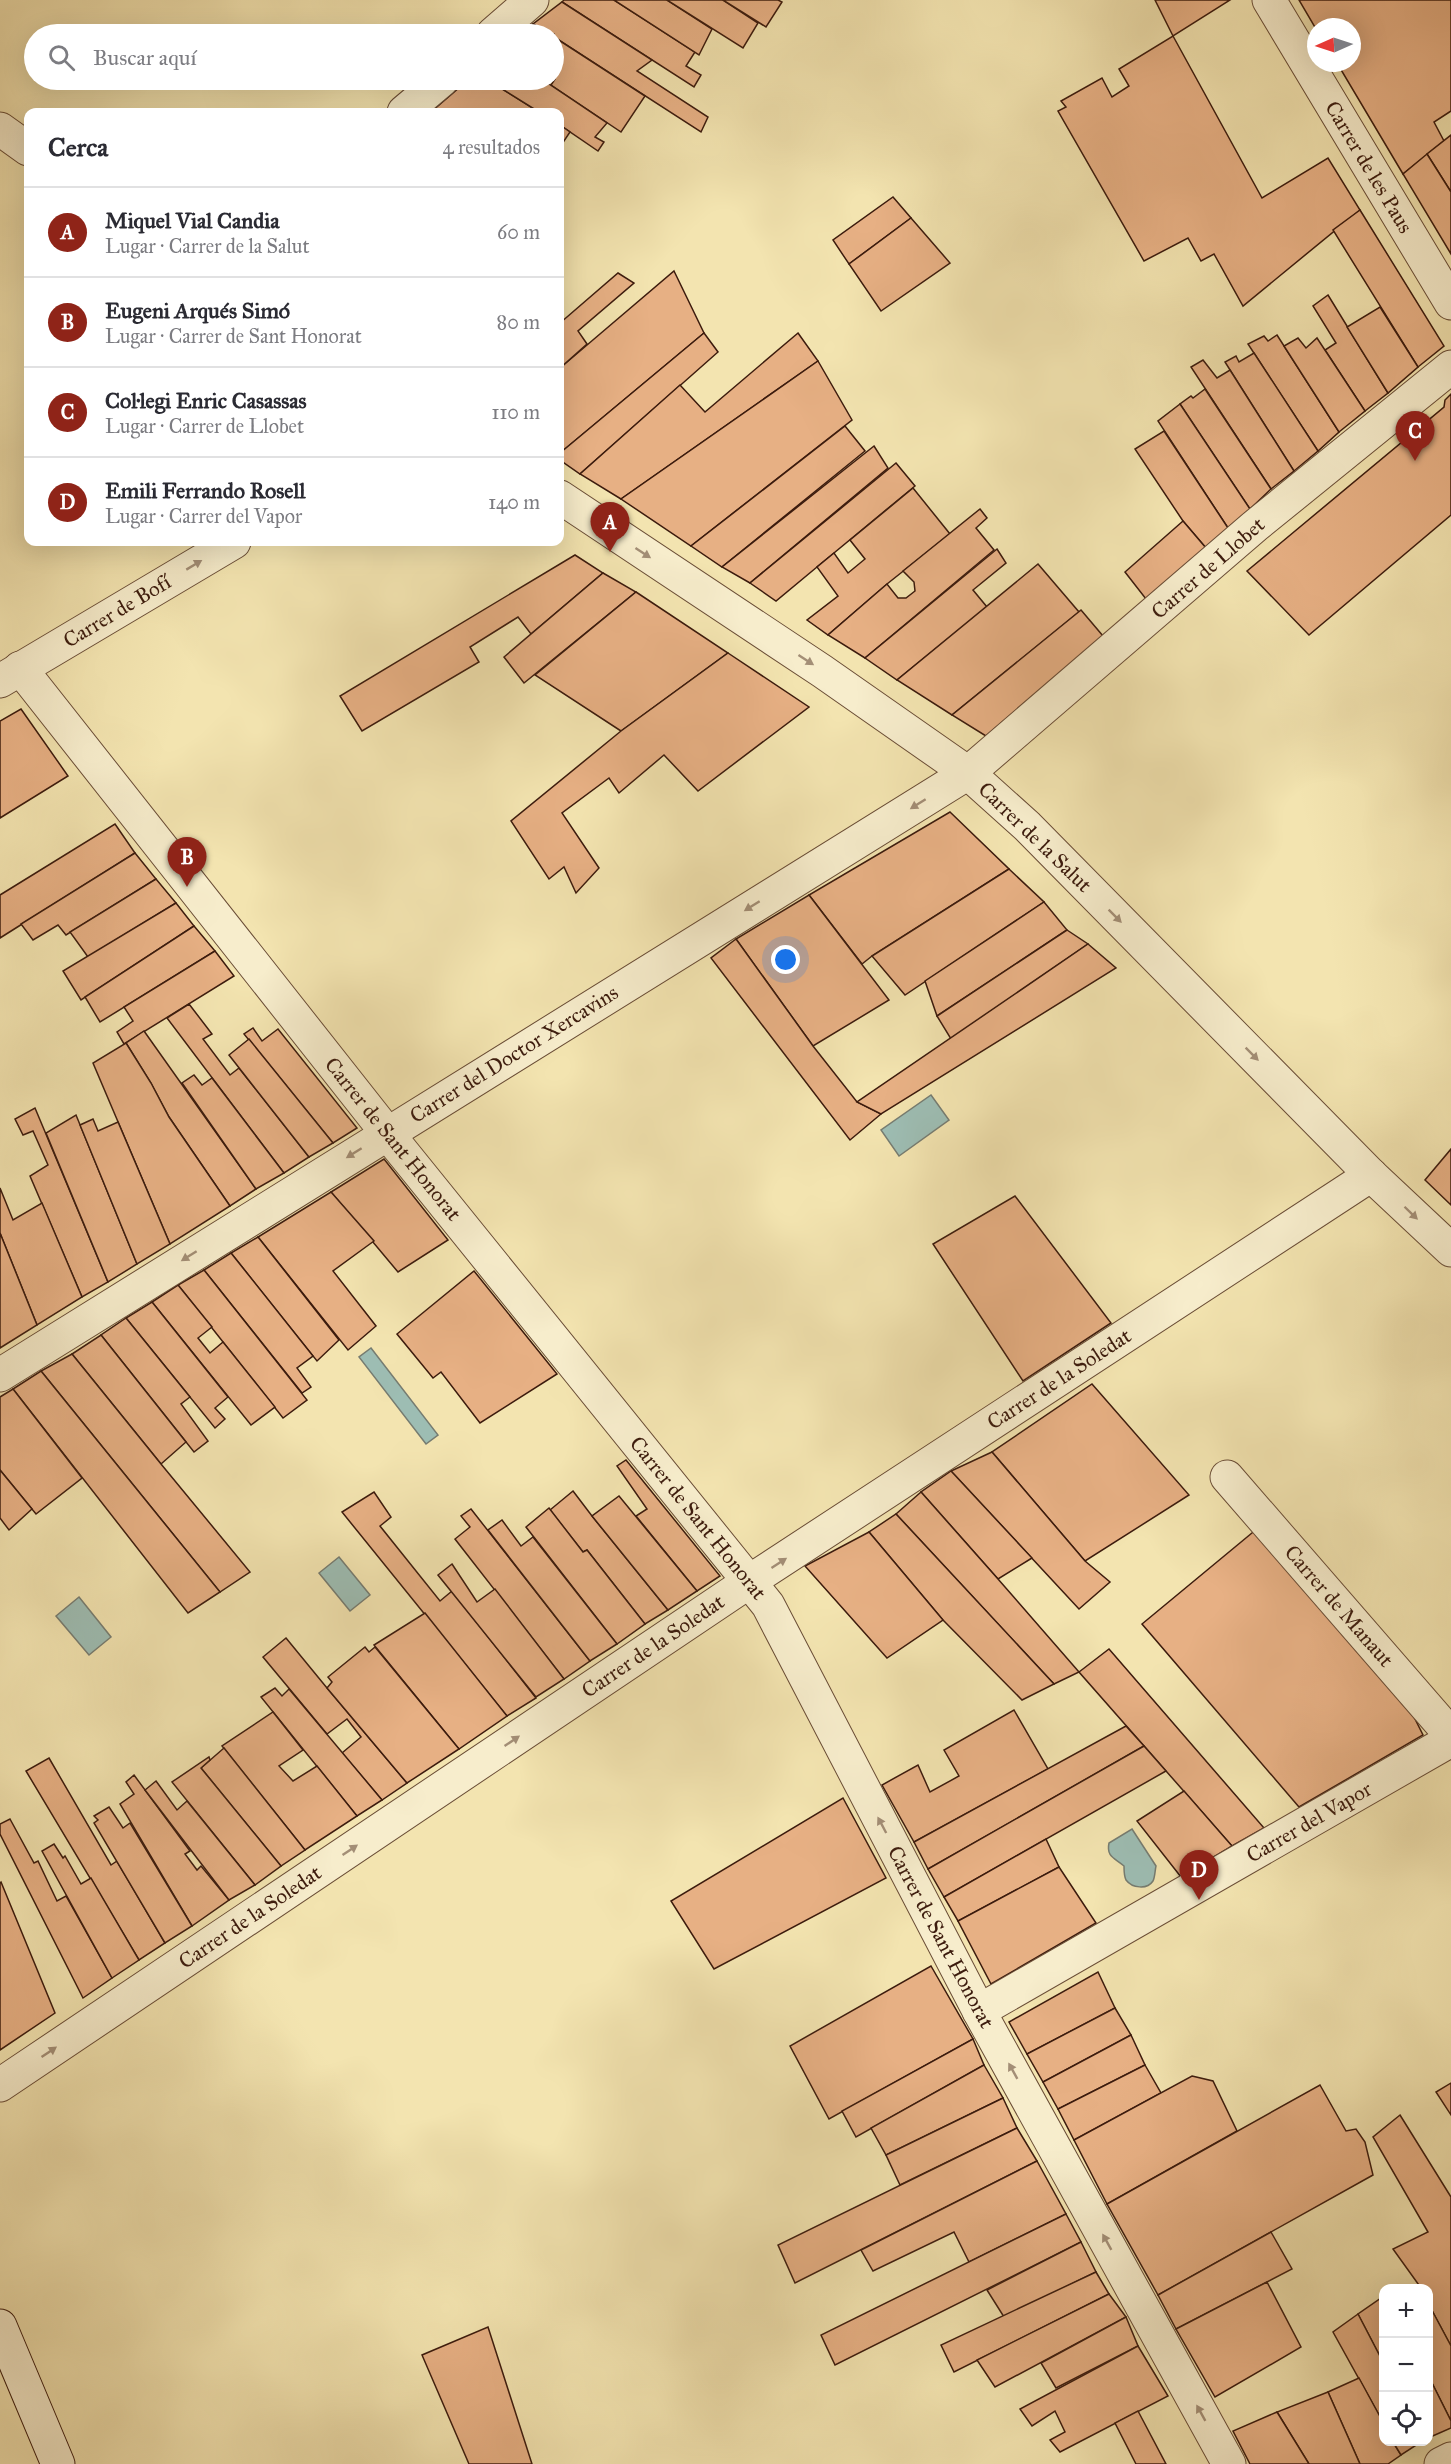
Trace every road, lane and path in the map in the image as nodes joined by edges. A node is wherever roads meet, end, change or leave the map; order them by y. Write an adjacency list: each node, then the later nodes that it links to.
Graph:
1 (532, 0): 3 (street)
2 (1269, 0): 8 (street, Carrer de les Paus)
3 (504, 24)
4 (430, 90): 5 (street)
5 (409, 108)
6 (0, 129): 7 (street)
7 (24, 146)
8 (1451, 303)
9 (1451, 367): 13 (street, Carrer de Llobet)
10 (564, 500): 13 (street, Carrer de la Salut, one-way to 13)
11 (227, 546): 12 (street, Carrer de Bofí, one-way to 11)
12 (10, 675): 14 (street, Carrer de Sant Honorat)
13 (968, 773): 14 (street, Carrer del Doctor Xercavins, one-way to 14); 15 (street, Carrer de la Salut, one-way to 15)
14 (387, 1133): 17 (street, Carrer del Doctor Xercavins, one-way to 17); 19 (street, Carrer de Sant Honorat)
15 (1371, 1174): 16 (street, Carrer de la Salut, one-way to 16); 19 (street, Carrer de la Soledat, one-way to 15)
16 (1451, 1250)
17 (0, 1375)
18 (1227, 1477): 20 (street, Carrer de Manaut)
19 (750, 1581): 22 (street, Carrer de Sant Honorat, one-way to 19); 23 (street, Carrer de la Soledat, one-way to 19)
20 (1451, 1735)
21 (1451, 1740): 22 (street, Carrer del Vapor)
22 (979, 2011): 27 (street, Carrer de Sant Honorat, one-way to 22)
23 (0, 2085)
24 (0, 2326): 26 (street)
25 (1451, 2459): 28 (street)
26 (58, 2464)
27 (1229, 2464)
28 (1441, 2464)

